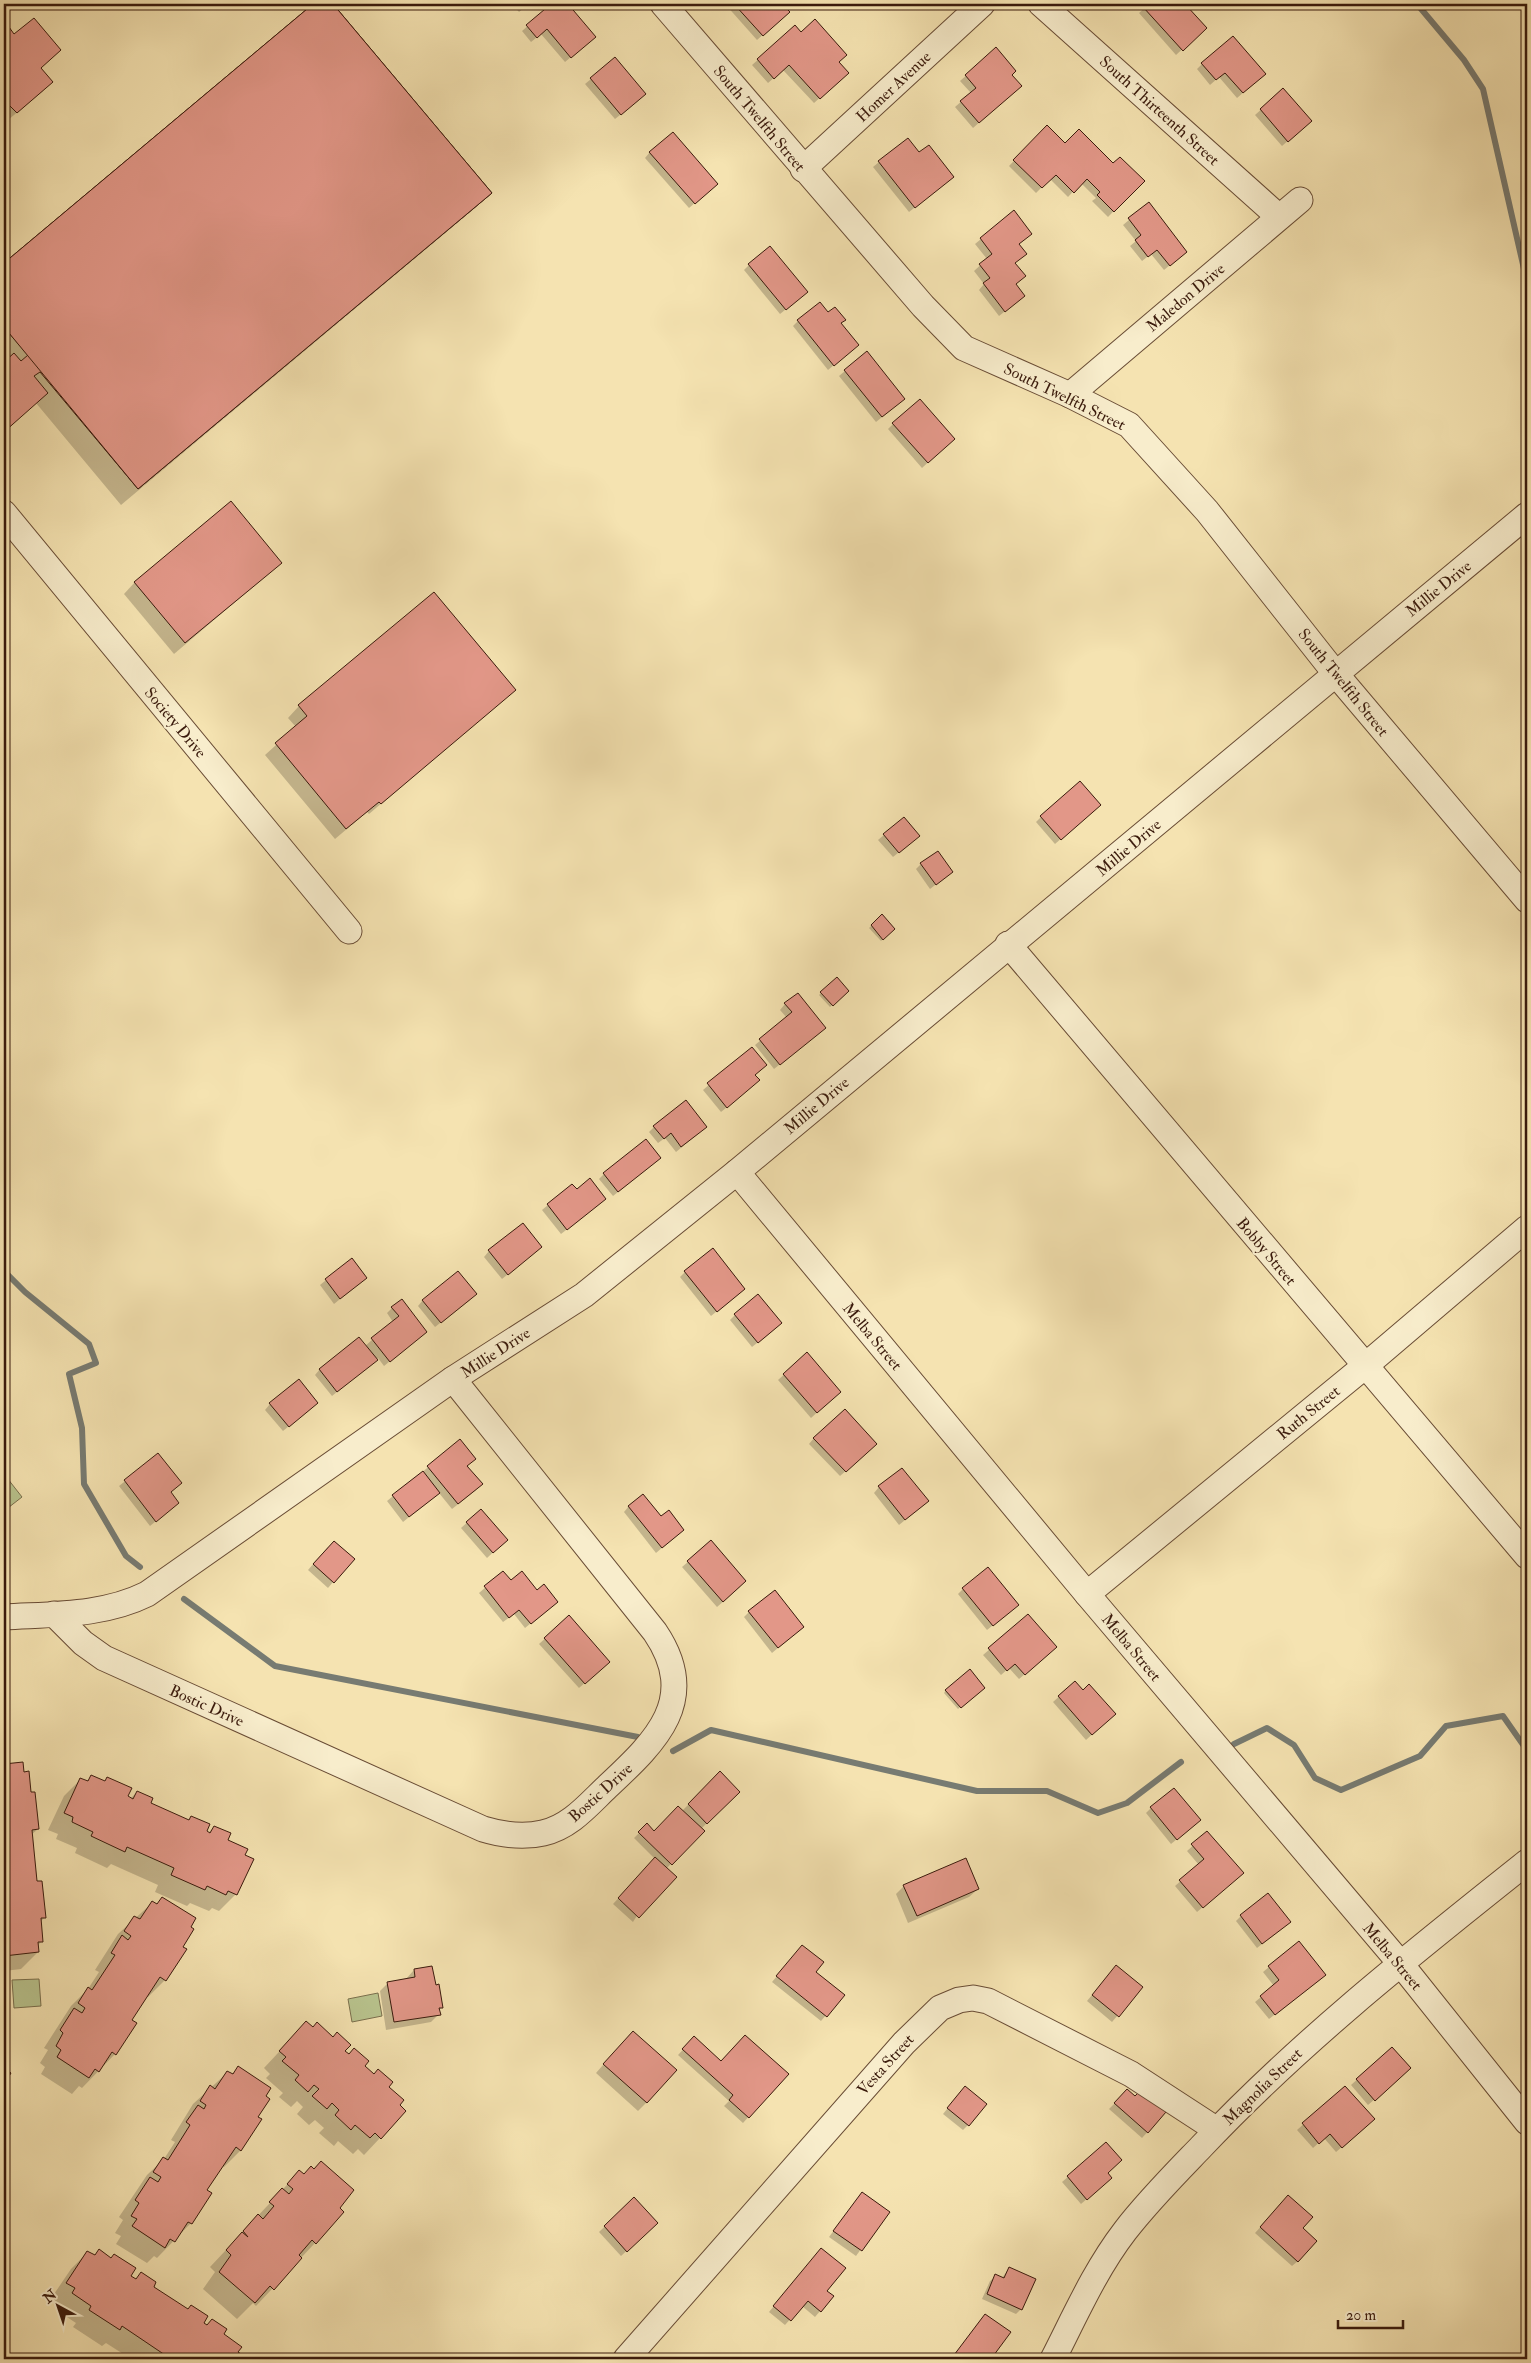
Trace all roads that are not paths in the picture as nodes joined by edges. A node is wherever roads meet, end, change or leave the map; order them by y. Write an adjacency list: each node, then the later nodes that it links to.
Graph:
1 (663, 4): 4 (street, South Twelfth Street)
2 (982, 4): 4 (street, Homer Avenue)
3 (1041, 4): 6 (street, South Thirteenth Street)
4 (804, 169): 7 (street, South Twelfth Street)
5 (1300, 200): 6 (street, Maledon Drive)
6 (1279, 217): 7 (street, Maledon Drive)
7 (1070, 395): 10 (street, South Twelfth Street)
8 (4, 513): 12 (street, Society Drive)
9 (1527, 515): 10 (street, Millie Drive)
10 (1335, 673): 11 (street, South Twelfth Street); 13 (street, Millie Drive)
11 (1527, 900)
12 (349, 931)
13 (1008, 944): 14 (street, Millie Drive); 16 (street, Bobby Street)
14 (737, 1172): 17 (street, Millie Drive); 19 (street, Melba Street)
15 (1527, 1228): 16 (street, Ruth Street)
16 (1365, 1366): 18 (street, Bobby Street); 19 (street, Ruth Street)
17 (453, 1379): 20 (street, Millie Drive); 20 (street, Bostic Drive)
18 (1527, 1556)
19 (1087, 1594): 23 (street, Melba Street)
20 (54, 1614): 21 (street)
21 (4, 1617)
22 (1527, 1862): 23 (street, Magnolia Street)
23 (1400, 1963): 24 (street, Melba Street); 25 (street, Magnolia Street)
24 (1527, 2122)
25 (1217, 2130): 26 (street, Vesta Street); 27 (street, Magnolia Street)
26 (626, 2359)
27 (1053, 2359)

